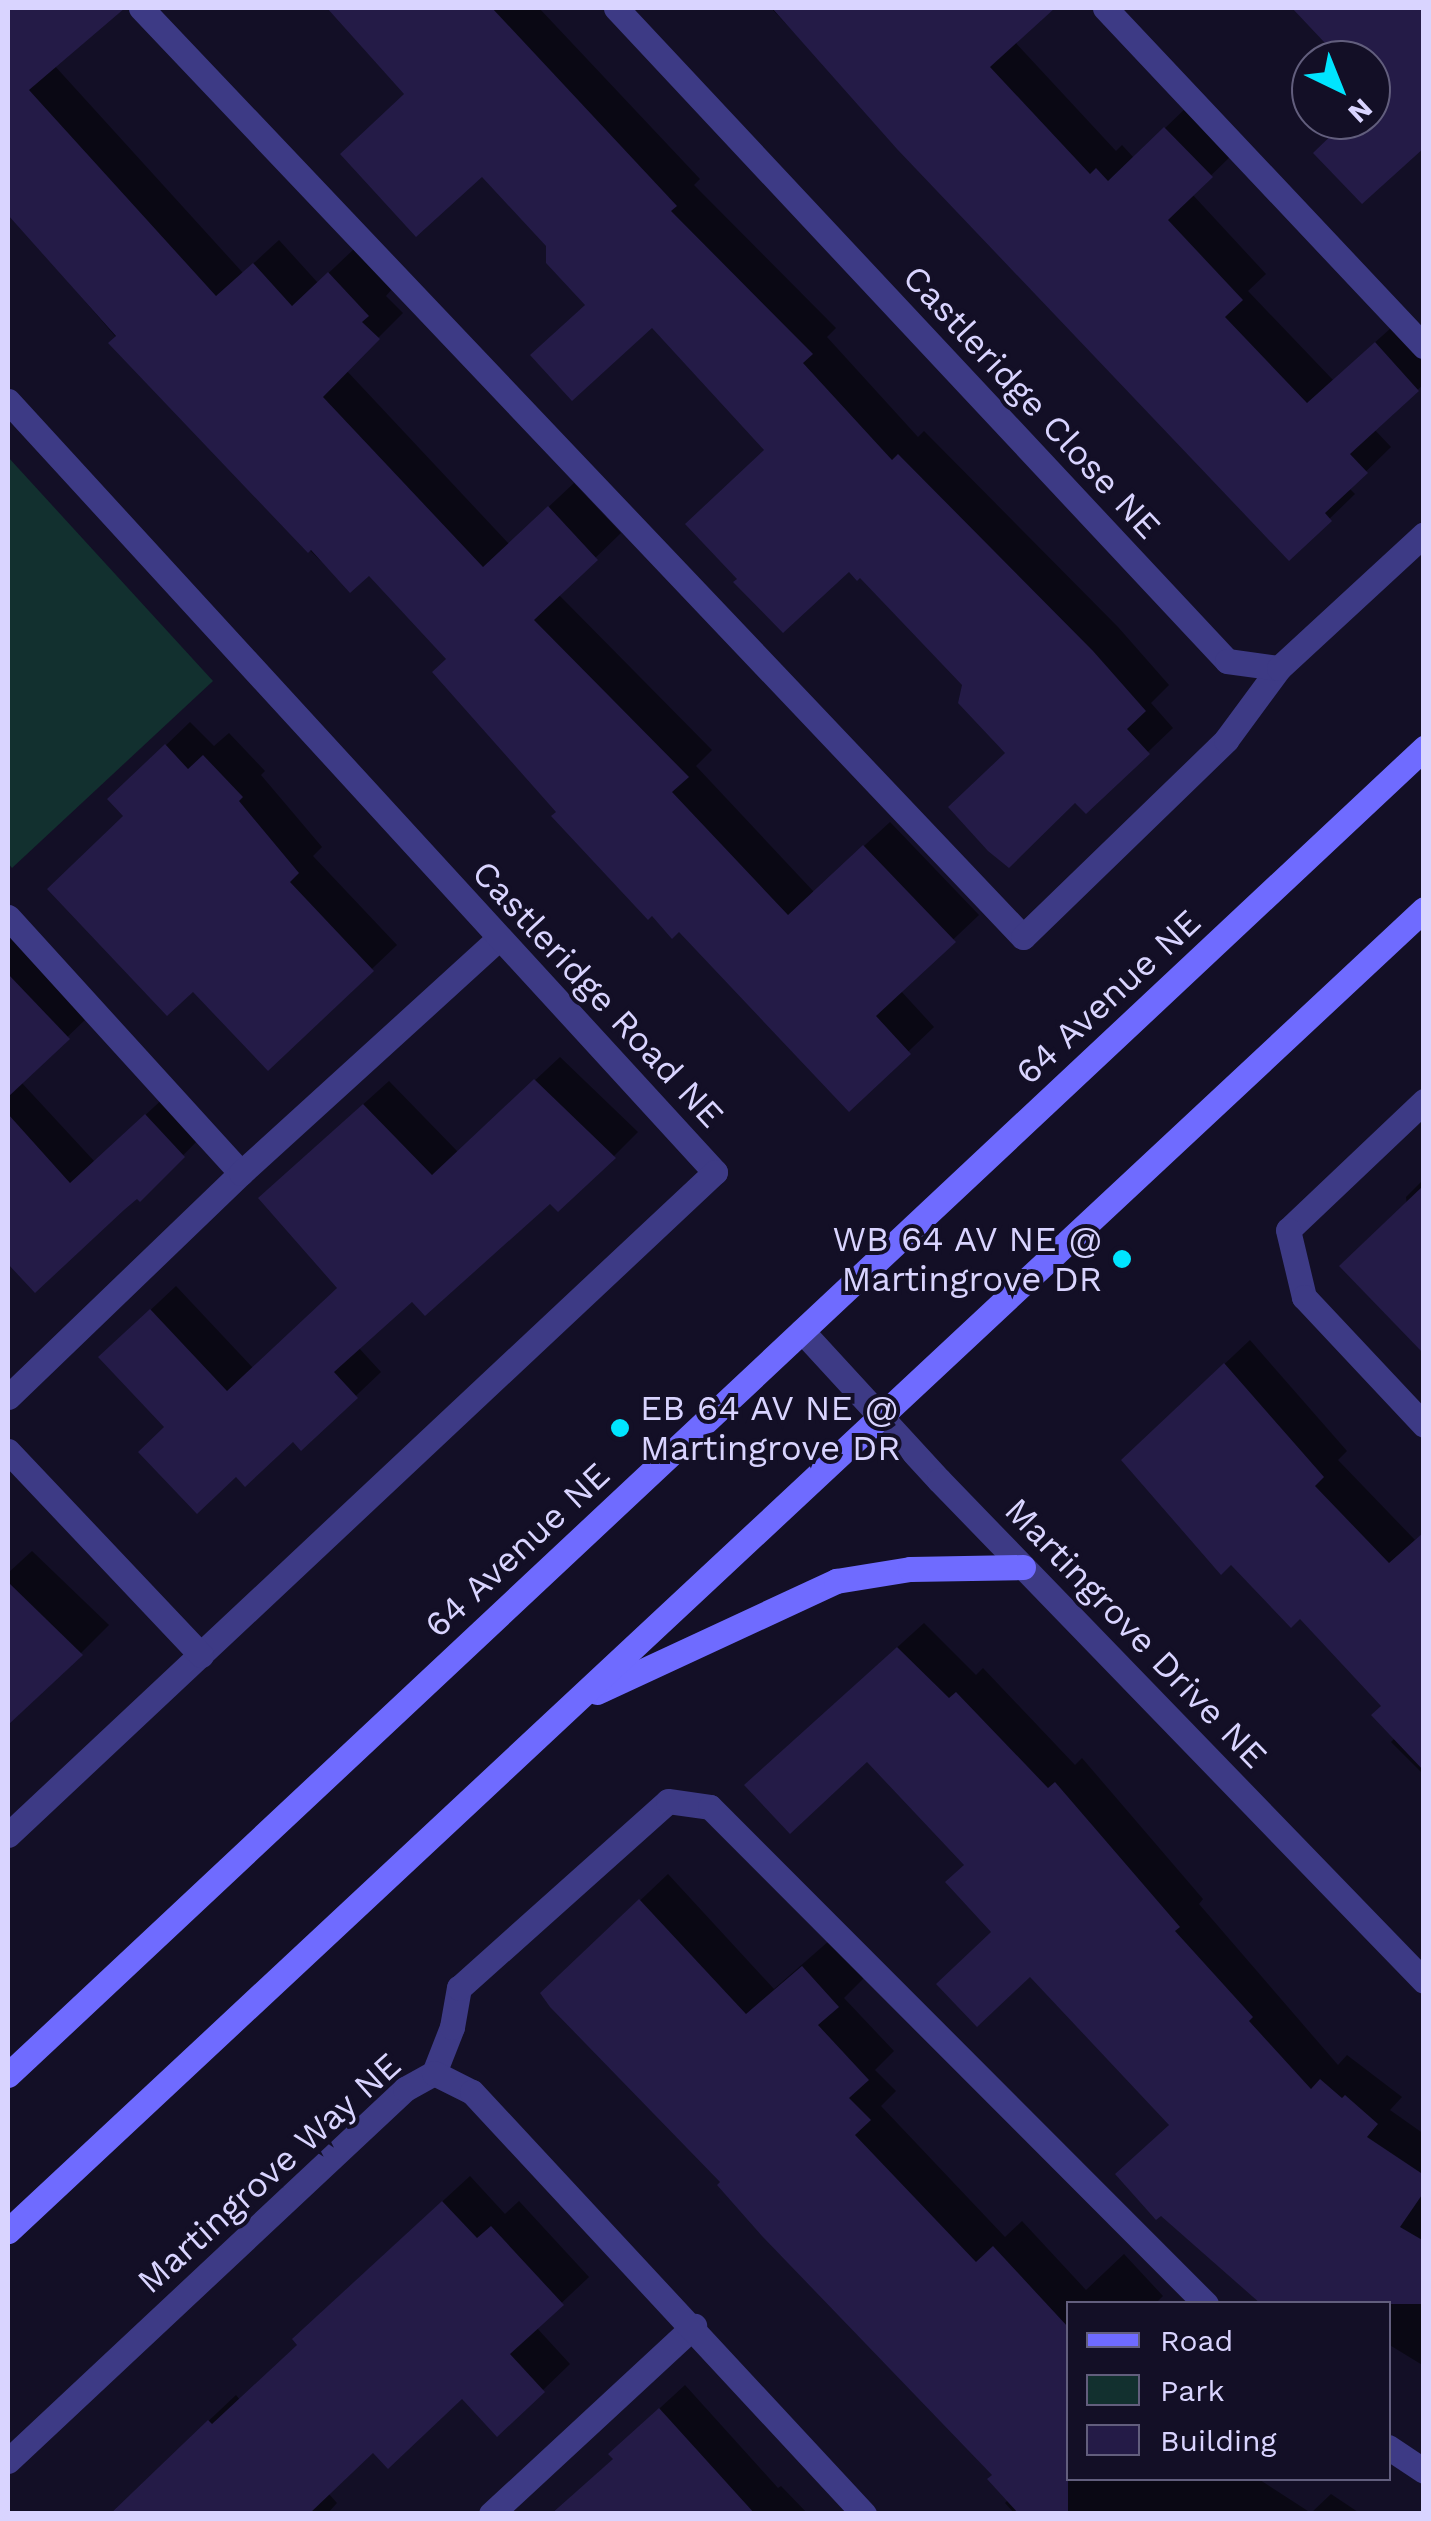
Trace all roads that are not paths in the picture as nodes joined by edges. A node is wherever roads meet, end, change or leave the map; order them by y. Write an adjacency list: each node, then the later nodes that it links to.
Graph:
1 (141, 8): 7 (street)
2 (616, 8): 7 (street, Castleridge Close NE)
3 (1106, 8): 4 (street)
4 (1424, 347)
5 (8, 401): 11 (street, Castleridge Road NE)
6 (1424, 534): 7 (street)
7 (1279, 668)
8 (1424, 748): 14 (main road, 64 Avenue NE)
9 (1424, 909): 16 (main road)
10 (8, 917): 13 (street)
11 (498, 938): 13 (street); 20 (street, Castleridge Road NE)
12 (1424, 1101): 17 (street)
13 (241, 1173): 15 (street)
14 (802, 1331): 16 (street, Martingrove Drive NE); 25 (main road, 64 Avenue NE)
15 (8, 1397)
16 (882, 1418): 19 (street, Martingrove Drive NE); 21 (main road)
17 (1424, 1425)
18 (8, 1451): 20 (street)
19 (1023, 1567): 21 (main road); 23 (street, Martingrove Drive NE)
20 (201, 1655): 22 (street)
21 (575, 1703): 26 (main road)
22 (8, 1835)
23 (1424, 1981)
24 (434, 2073): 27 (street); 28 (street, Martingrove Way NE); 30 (street, Martingrove Way NE)
25 (8, 2075)
26 (8, 2231)
27 (1203, 2301)
28 (694, 2326): 32 (street); 33 (street, Martingrove Way NE)
29 (1391, 2448): 31 (street)
30 (8, 2461)
31 (1424, 2471)
32 (492, 2514)
33 (864, 2514)

